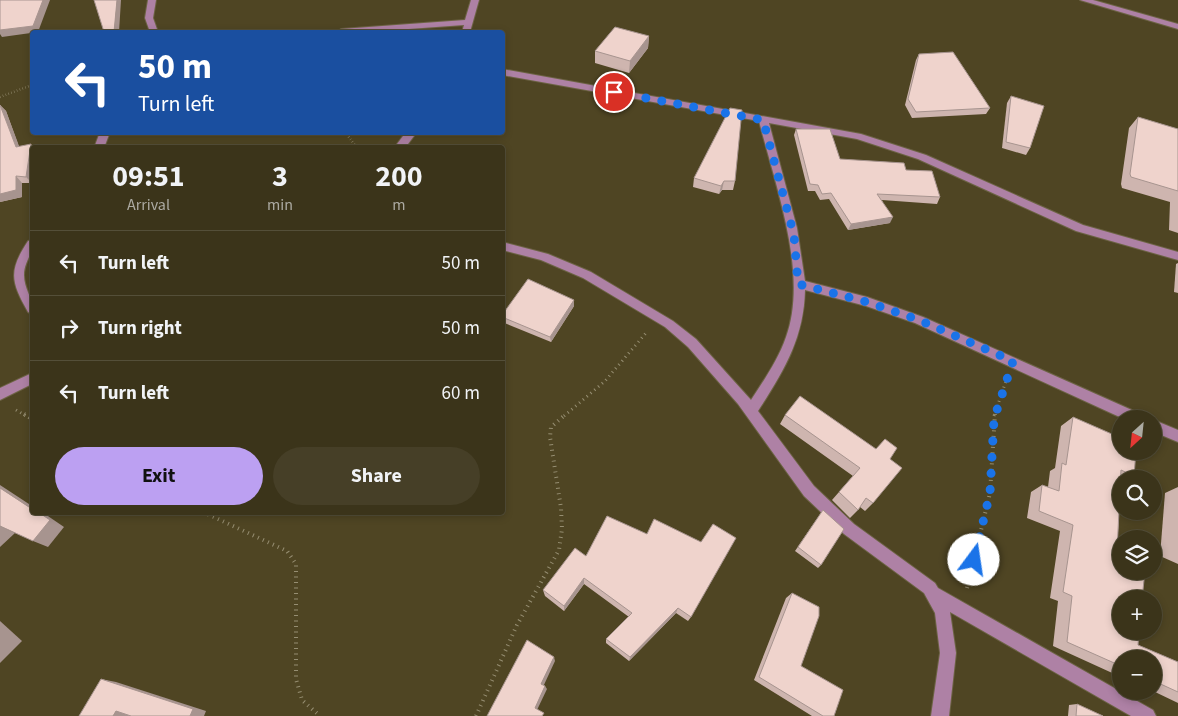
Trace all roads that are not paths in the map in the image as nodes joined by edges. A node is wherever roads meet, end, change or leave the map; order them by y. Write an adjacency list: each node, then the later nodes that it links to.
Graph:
1 (152, 0): 6 (street)
2 (475, 0): 4 (street)
3 (1084, 0): 5 (street)
4 (469, 22): 7 (street); 8 (street)
5 (1178, 27)
6 (153, 30)
7 (367, 30)
8 (467, 30)
9 (505, 73): 10 (street)
10 (763, 120): 15 (street); 16 (street)
11 (410, 135): 12 (street)
12 (401, 145)
13 (505, 247): 21 (street)
14 (30, 248): 17 (street)
15 (1178, 256)
16 (798, 284): 20 (street); 21 (street)
17 (30, 306)
18 (30, 379): 19 (street)
19 (0, 394)
20 (1119, 410)
21 (750, 412): 24 (street)
22 (1162, 429): 23 (street)
23 (1178, 436)
24 (932, 592): 25 (street); 26 (street)
25 (940, 716)
26 (1147, 716)

